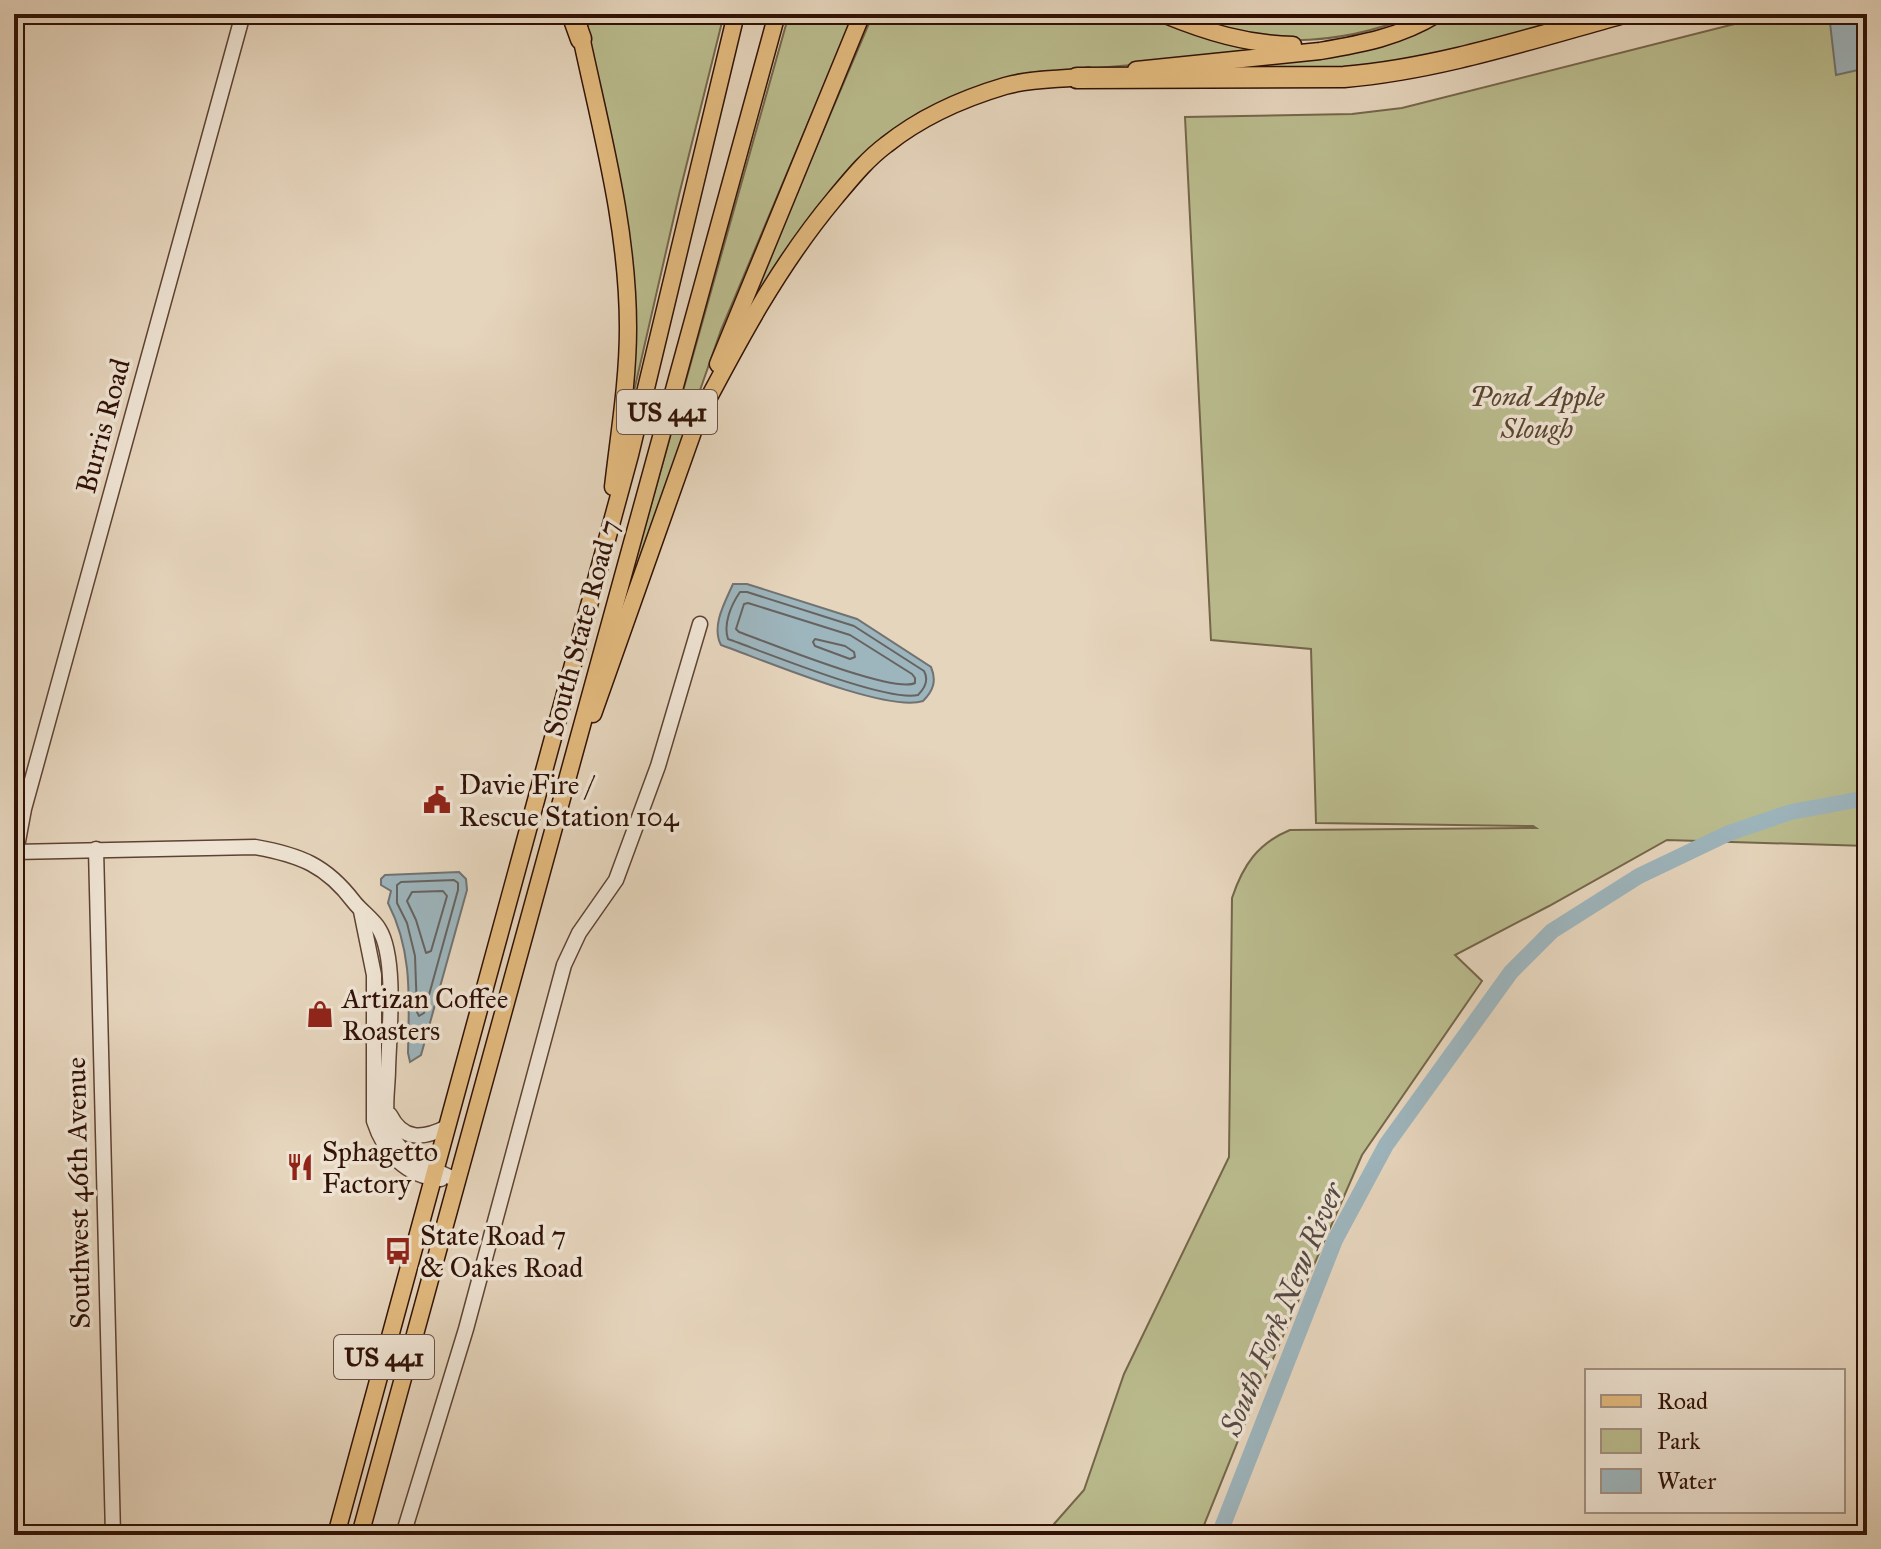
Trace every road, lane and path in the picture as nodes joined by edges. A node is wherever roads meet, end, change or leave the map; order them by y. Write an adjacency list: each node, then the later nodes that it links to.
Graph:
1 (243, 14): 17 (street, Burris Road)
2 (574, 14): 9 (highway)
3 (736, 14): 13 (main road, South State Road 7 / US 441)
4 (777, 14): 15 (main road, South State Road 7 / US 441)
5 (862, 14): 12 (main road)
6 (1163, 14): 10 (main road)
7 (1437, 14): 10 (main road)
8 (1620, 14): 11 (highway)
9 (581, 39): 13 (main road)
10 (1349, 46): 11 (main road)
11 (1077, 78): 12 (main road)
12 (697, 420): 15 (main road)
13 (608, 536): 22 (main road, South State Road 7 / US 441)
14 (700, 624): 30 (street)
15 (557, 810): 24 (main road, South State Road 7 / US 441)
16 (96, 849): 17 (street); 18 (street); 27 (street, Southwest 46th Avenue)
17 (15, 852)
18 (361, 911): 19 (street); 20 (street)
19 (374, 1002): 20 (street); 23 (street)
20 (389, 1022): 21 (street)
21 (388, 1112): 22 (street); 23 (street)
22 (447, 1127): 23 (main road, South State Road 7 / US 441)
23 (434, 1174): 24 (street); 25 (main road, South State Road 7 / US 441)
24 (456, 1180): 26 (main road, South State Road 7 / US 441)
25 (368, 1417): 26 (main road); 28 (main road, South State Road 7 / US 441)
26 (381, 1456): 29 (main road, South State Road 7 / US 441)
27 (113, 1535)
28 (336, 1535)
29 (360, 1535)
30 (403, 1535)

